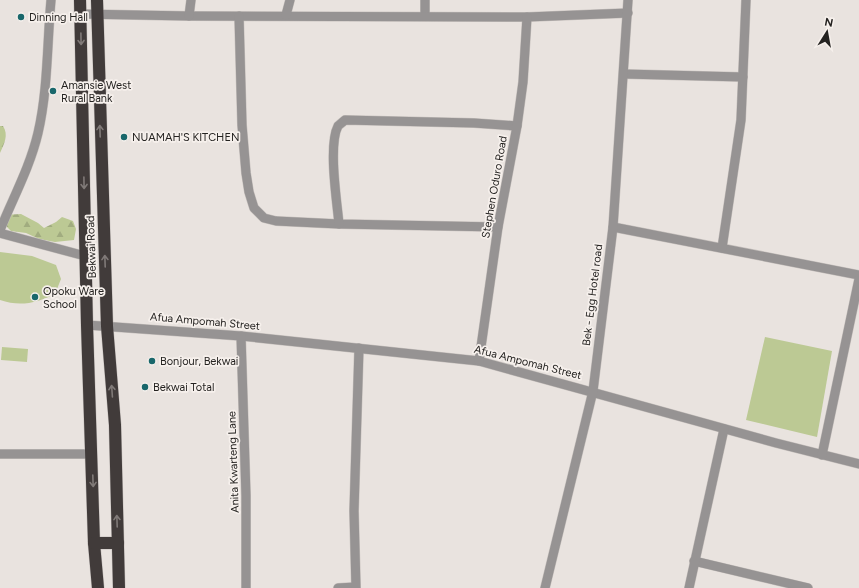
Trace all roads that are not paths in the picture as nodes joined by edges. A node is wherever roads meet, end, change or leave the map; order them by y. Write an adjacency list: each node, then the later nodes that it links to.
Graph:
1 (51, 0): 23 (street)
2 (80, 0): 10 (highway, Bekwai Road)
3 (97, 0): 11 (highway, Bekwai Road)
4 (191, 0): 14 (street)
5 (290, 0): 12 (street)
6 (425, 0): 13 (street)
7 (628, 0): 9 (street, Bek - Egg Hotel road)
8 (746, 0): 18 (street)
9 (628, 13): 16 (street); 17 (street, Bek - Egg Hotel road)
10 (80, 14): 11 (street); 26 (highway, Bekwai Road, one-way to 26)
11 (97, 14): 14 (street); 30 (highway, Bekwai Road, one-way to 11)
12 (286, 15): 13 (street); 15 (street)
13 (425, 15): 16 (street)
14 (189, 16): 15 (street)
15 (239, 16): 20 (street)
16 (527, 17): 19 (street, Stephen Oduro Road)
17 (624, 74): 18 (street); 22 (street, Bek - Egg Hotel road)
18 (743, 77): 25 (street)
19 (517, 126): 20 (street); 21 (street, Stephen Oduro Road)
20 (339, 224): 21 (street)
21 (498, 227): 33 (street, Stephen Oduro Road)
22 (613, 227): 25 (street); 34 (street, Bek - Egg Hotel road)
23 (0, 230)
24 (0, 233): 26 (street)
25 (722, 248): 27 (street)
26 (86, 256): 29 (highway, Bekwai Road)
27 (859, 275)
28 (859, 279): 38 (street)
29 (87, 325): 30 (street, Afua Ampomah Street); 37 (highway, Bekwai Road)
30 (107, 326): 31 (street, Afua Ampomah Street); 41 (highway, Bekwai Road, one-way to 30)
31 (241, 336): 32 (street, Afua Ampomah Street); 46 (street, Anita Kwarteng Lane)
32 (359, 348): 33 (street, Afua Ampomah Street); 43 (street)
33 (479, 361): 34 (street, Afua Ampomah Street)
34 (593, 391): 35 (street, Afua Ampomah Street); 48 (street, Bek - Egg Hotel road)
35 (724, 429): 38 (street, Afua Ampomah Street); 42 (street)
36 (0, 454): 37 (street)
37 (92, 454): 40 (highway, Bekwai Road, one-way to 40)
38 (822, 455): 39 (street, Afua Ampomah Street)
39 (859, 464)
40 (94, 543): 41 (highway); 44 (highway, Bekwai Road)
41 (118, 543): 45 (highway, Bekwai Road)
42 (694, 561): 49 (street); 50 (street)
43 (356, 587): 47 (street)
44 (98, 588)
45 (119, 588)
46 (246, 588)
47 (338, 588)
48 (545, 588)
49 (689, 588)
50 (808, 588)

